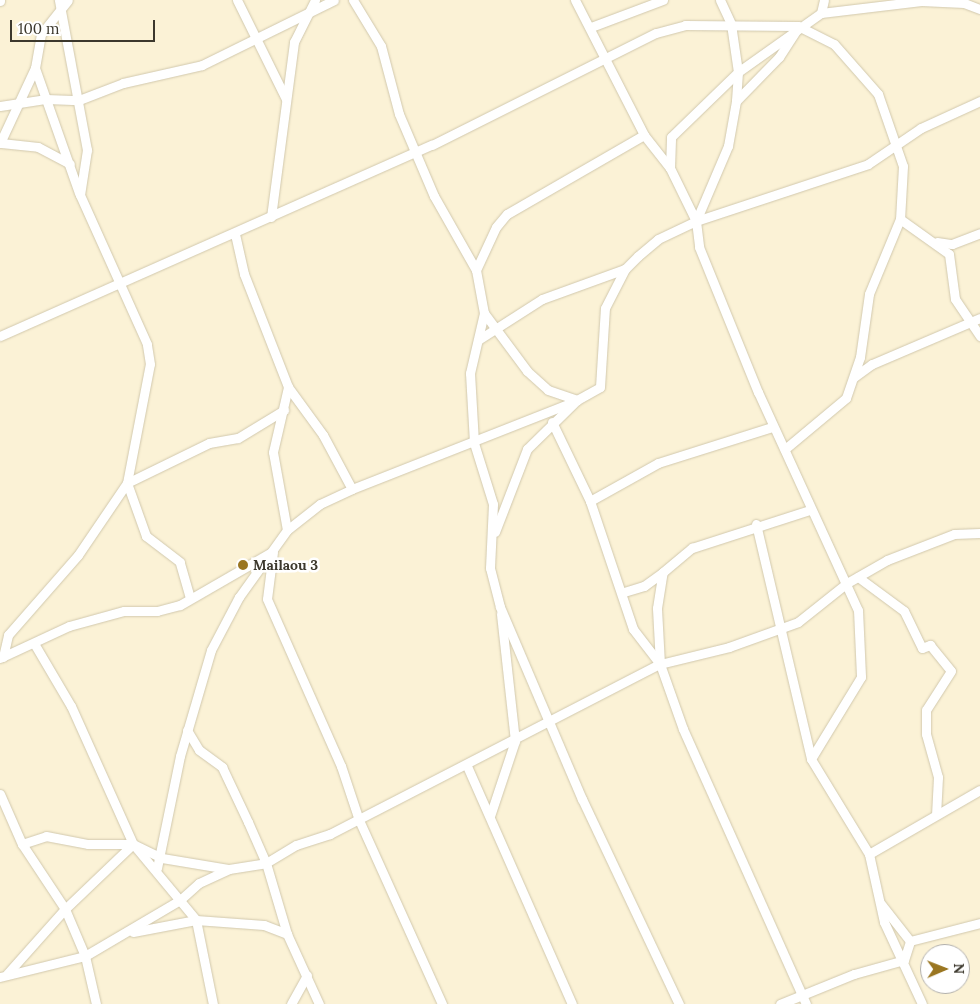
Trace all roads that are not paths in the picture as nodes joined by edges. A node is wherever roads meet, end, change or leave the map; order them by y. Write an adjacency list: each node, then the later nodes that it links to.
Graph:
1 (68, 0): 10 (street)
2 (237, 0): 17 (street)
3 (315, 0): 13 (street)
4 (334, 0): 13 (street)
5 (353, 0): 31 (street)
6 (576, 0): 16 (street)
7 (663, 0): 16 (street)
8 (720, 0): 14 (street)
9 (824, 0): 12 (street)
10 (60, 4): 19 (street); 23 (street)
11 (980, 9): 12 (street)
12 (821, 13): 15 (street)
13 (308, 15): 17 (street); 22 (street)
14 (731, 24): 15 (street); 18 (street); 20 (street)
15 (798, 26): 20 (street); 24 (street); 30 (street)
16 (592, 27): 18 (street)
17 (256, 40): 22 (street); 23 (street)
18 (604, 59): 28 (street); 31 (street)
19 (35, 68): 21 (street); 26 (street)
20 (738, 72): 24 (street); 33 (street)
21 (46, 99): 23 (street); 26 (street); 32 (street)
22 (286, 99): 35 (street)
23 (79, 100): 34 (street)
24 (736, 101): 37 (street)
25 (980, 101): 30 (street)
26 (19, 103): 27 (street); 29 (street)
27 (0, 106)
28 (644, 135): 33 (street); 42 (street)
29 (0, 143): 32 (street)
30 (896, 144): 36 (street); 37 (street)
31 (415, 152): 35 (street); 42 (street)
32 (70, 164): 34 (street)
33 (670, 168): 37 (street)
34 (80, 195): 43 (street)
35 (271, 216): 39 (street)
36 (900, 220): 40 (street); 51 (street)
37 (696, 221): 41 (street); 56 (street)
38 (980, 233): 40 (street)
39 (235, 234): 43 (street); 52 (street)
40 (937, 242): 46 (street)
41 (624, 269): 47 (street); 53 (street)
42 (476, 270): 44 (street)
43 (122, 284): 48 (street); 59 (street)
44 (484, 313): 47 (street); 50 (street)
45 (980, 318): 46 (street)
46 (970, 320): 49 (street); 51 (street)
47 (496, 330): 50 (street); 53 (street)
48 (0, 336)
49 (980, 336)
50 (478, 340): 57 (street)
51 (854, 378): 58 (street)
52 (288, 387): 54 (street); 60 (street)
53 (577, 400): 55 (street); 57 (street)
54 (284, 410): 59 (street); 64 (street)
55 (552, 422): 61 (street); 66 (street)
56 (772, 427): 58 (street); 61 (street)
57 (474, 443): 60 (street); 66 (street)
58 (785, 450): 62 (street)
59 (127, 483): 72 (street); 76 (street)
60 (352, 489): 64 (street)
61 (590, 501): 71 (street)
62 (810, 510): 63 (street); 70 (street)
63 (756, 524): 68 (street); 74 (street)
64 (288, 530): 67 (street)
65 (980, 533): 69 (street)
66 (493, 537): 73 (street)
67 (273, 552): 72 (street); 79 (street); 87 (street)
68 (663, 572): 71 (street); 77 (street)
69 (858, 577): 70 (street); 85 (street)
70 (846, 583): 74 (street); 81 (street)
71 (624, 592): 77 (street)
72 (190, 598): 75 (street)
73 (500, 607): 78 (street); 80 (street)
74 (778, 629): 77 (street); 81 (street)
75 (35, 645): 76 (street); 89 (street)
76 (1, 657)
77 (660, 664): 78 (street); 107 (street)
78 (551, 723): 80 (street); 114 (street)
79 (187, 730): 91 (street); 92 (street)
80 (515, 741): 82 (street); 86 (street)
81 (811, 759): 90 (street)
82 (467, 766): 86 (street); 87 (street)
83 (980, 790): 85 (street)
84 (0, 794): 88 (street)
85 (936, 814): 90 (street)
86 (490, 816): 113 (street)
87 (359, 820): 92 (street); 112 (street)
88 (22, 844): 89 (street); 97 (street)
89 (133, 844): 91 (street); 93 (street); 97 (street)
90 (869, 854): 95 (street)
91 (162, 858): 93 (street); 94 (street)
92 (266, 863): 94 (street); 101 (street)
93 (157, 868): 96 (street)
94 (228, 869): 96 (street)
95 (877, 898): 102 (street); 104 (street)
96 (180, 900): 98 (street); 100 (street)
97 (65, 909): 103 (street); 106 (street)
98 (196, 920): 100 (street); 101 (street); 109 (street)
99 (980, 923): 102 (street)
100 (128, 932): 103 (street)
101 (287, 934): 105 (street)
102 (910, 941): 104 (street)
103 (85, 956): 106 (street); 108 (street)
104 (904, 960): 107 (street); 117 (street)
105 (307, 975): 110 (street); 111 (street)
106 (4, 976)
107 (802, 994): 115 (street); 116 (street)
108 (96, 1004)
109 (213, 1004)
110 (291, 1004)
111 (319, 1004)
112 (442, 1004)
113 (572, 1004)
114 (679, 1004)
115 (780, 1004)
116 (806, 1004)
117 (922, 1004)

